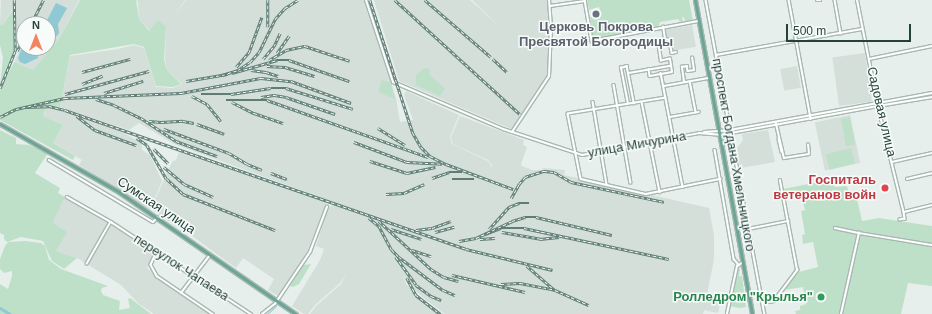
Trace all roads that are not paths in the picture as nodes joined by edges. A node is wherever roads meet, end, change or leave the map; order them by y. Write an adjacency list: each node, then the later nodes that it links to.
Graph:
1 (366, 0): 52 (street, улица Мичурина)
2 (549, 0): 9 (street)
3 (585, 0): 9 (street); 11 (street)
4 (695, 0): 10 (main road, проспект Богдана Хмельницкого)
5 (706, 0): 18 (street)
6 (789, 0): 15 (street)
7 (835, 0): 13 (street)
8 (858, 0): 12 (street, Садовая улица)
9 (550, 6): 52 (street)
10 (699, 21): 11 (street); 27 (main road, проспект Богдана Хмельницкого)
11 (663, 28): 14 (street)
12 (864, 28): 13 (street); 20 (street, Садовая улица)
13 (841, 32): 15 (street)
14 (665, 39): 17 (street); 21 (street)
15 (796, 41): 18 (street); 44 (street)
16 (932, 46): 20 (street)
17 (676, 52)
18 (716, 55): 50 (street)
19 (692, 58): 23 (street)
20 (869, 59): 37 (street, Садовая улица)
21 (671, 66): 22 (street); 26 (street)
22 (649, 69): 25 (street); 26 (street)
23 (688, 71): 24 (street); 24 (street)
24 (683, 72): 29 (street)
25 (629, 73): 36 (street); 38 (street)
26 (661, 73): 31 (street)
27 (709, 78): 28 (street); 51 (main road, проспект Богдана Хмельницкого)
28 (690, 81): 29 (street); 42 (street)
29 (684, 82): 31 (street)
30 (614, 85): 39 (street)
31 (664, 86): 33 (street)
32 (930, 95): 37 (street, улица Мичурина); 40 (street, улица Мичурина)
33 (666, 98): 35 (street); 45 (street)
34 (593, 102): 41 (street)
35 (642, 102): 36 (street); 57 (street)
36 (634, 103): 38 (street)
37 (878, 103): 40 (street, Садовая улица); 44 (street, улица Мичурина)
38 (628, 104): 39 (street)
39 (617, 106): 41 (street); 59 (street)
40 (878, 106): 46 (street, улица Мичурина); 67 (street, Садовая улица)
41 (594, 110): 61 (street); 62 (street)
42 (696, 112): 43 (street); 45 (street)
43 (699, 112)
44 (810, 115): 46 (street); 47 (street, улица Мичурина)
45 (670, 117): 56 (street)
46 (811, 119): 49 (street, улица Мичурина)
47 (776, 122): 49 (street); 50 (street, улица Мичурина)
48 (0, 124): 64 (main road, Сумская улица)
49 (777, 125): 54 (street, улица Мичурина); 58 (street)
50 (730, 130): 51 (street); 54 (street)
51 (719, 131): 53 (street); 55 (main road, проспект Богдана Хмельницкого)
52 (512, 132): 62 (street, улица Мичурина)
53 (699, 133): 55 (street, улица Мичурина); 56 (street, улица Мичурина)
54 (731, 133): 55 (street, улица Мичурина); 85 (street)
55 (720, 135): 90 (main road, проспект Богдана Хмельницкого)
56 (674, 138): 57 (street, улица Мичурина); 74 (street)
57 (650, 143): 59 (street, улица Мичурина); 75 (street)
58 (808, 145)
59 (625, 147): 61 (street, улица Мичурина); 72 (street)
60 (715, 150): 69 (street)
61 (602, 151): 62 (street, улица Мичурина); 73 (street)
62 (576, 154): 73 (street)
63 (932, 154): 67 (street)
64 (57, 156): 66 (street); 80 (main road, Сумская улица)
65 (49, 160): 66 (street)
66 (54, 162): 80 (street)
67 (892, 162): 79 (street, Садовая улица)
68 (932, 173): 70 (street)
69 (720, 179): 74 (street); 92 (street)
70 (908, 179)
71 (780, 181): 82 (street)
72 (631, 183)
73 (607, 185): 75 (street)
74 (683, 187): 75 (street)
75 (660, 192)
76 (68, 197): 83 (street, переулок Чапаева)
77 (932, 205): 79 (street)
78 (327, 207): 95 (street)
79 (904, 212): 81 (street)
80 (157, 218): 89 (main road, Сумская улица)
81 (900, 220)
82 (788, 221): 85 (street); 96 (street)
83 (111, 222): 88 (street, переулок Чапаева); 91 (street)
84 (835, 228): 86 (street)
85 (748, 229): 96 (street)
86 (859, 233): 87 (street); 104 (street)
87 (932, 245)
88 (157, 252): 93 (street, переулок Чапаева); 94 (street)
89 (210, 255): 93 (street); 95 (main road, Сумская улица)
90 (742, 263): 92 (street); 102 (main road, проспект Богдана Хмельницкого)
91 (87, 264)
92 (739, 265): 101 (street)
93 (193, 275): 94 (street); 98 (street, переулок Чапаева)
94 (181, 293): 97 (street)
95 (277, 301): 99 (street); 100 (main road, Сумская улица)
96 (762, 303): 103 (street)
97 (213, 314)
98 (251, 314)
99 (262, 314)
100 (296, 314)
101 (727, 314)
102 (752, 314)
103 (765, 314)
104 (841, 314)

